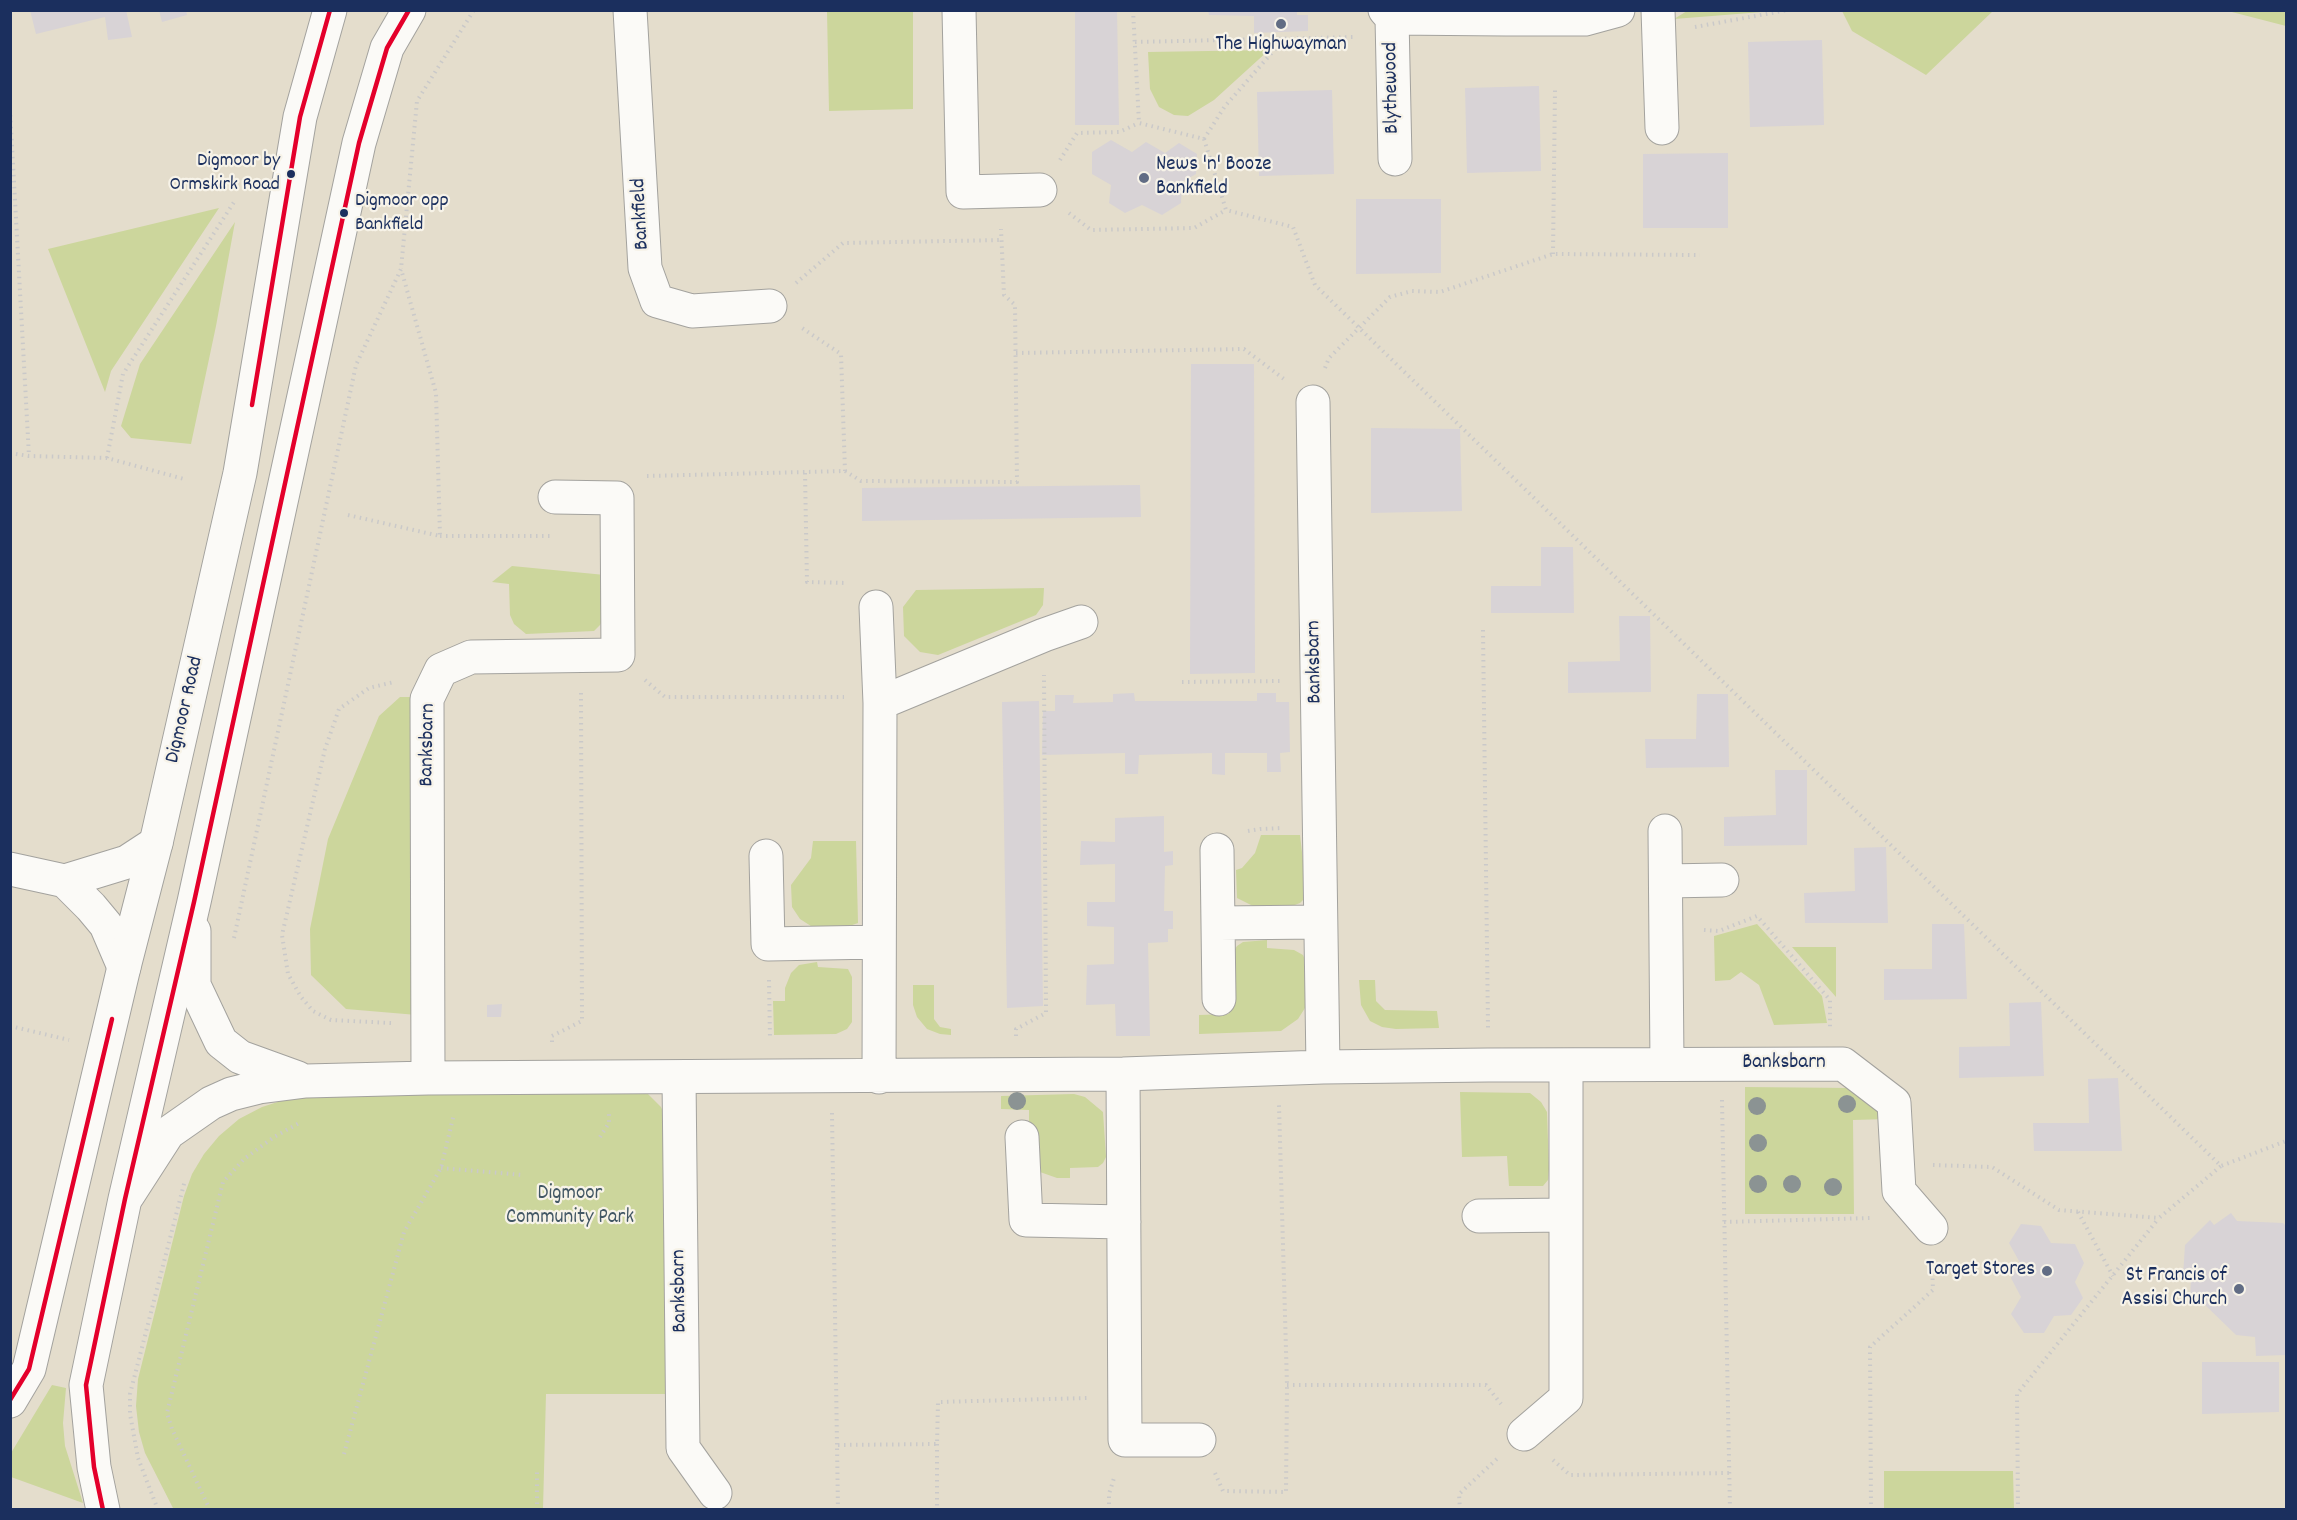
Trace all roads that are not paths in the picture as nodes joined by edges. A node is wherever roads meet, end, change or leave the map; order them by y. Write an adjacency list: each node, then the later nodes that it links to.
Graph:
1 (330, 10): 18 (street, Digmoor Road)
2 (409, 10): 25 (street)
3 (630, 10): 11 (street, Bankfield)
4 (959, 10): 10 (street)
5 (1618, 10): 6 (street, Blythewood)
6 (1390, 22): 9 (street, Blythewood)
7 (1659, 22): 8 (street)
8 (1662, 128)
9 (1395, 159)
10 (1040, 190)
11 (770, 306)
12 (1313, 402): 26 (street, Banksbarn)
13 (555, 497): 36 (street, Banksbarn)
14 (876, 607): 16 (street)
15 (1081, 622): 16 (street)
16 (880, 703): 28 (street)
17 (1665, 831): 24 (street)
18 (156, 843): 23 (street); 29 (street, Digmoor Road)
19 (1217, 850): 27 (street)
20 (766, 856): 28 (street)
21 (10, 868): 23 (street)
22 (1722, 880): 24 (street)
23 (66, 881): 29 (street)
24 (1666, 881): 31 (street)
25 (194, 902): 38 (street, Banksbarn); 40 (street)
26 (1320, 922): 27 (street); 33 (street, Banksbarn)
27 (1219, 923): 30 (street)
28 (879, 942): 35 (street)
29 (124, 967): 45 (street, Digmoor Road)
30 (1219, 999)
31 (1667, 1064): 32 (street, Banksbarn); 44 (street, Banksbarn)
32 (1566, 1066): 33 (street, Banksbarn); 41 (street)
33 (1323, 1067): 34 (street, Banksbarn)
34 (1124, 1074): 35 (street, Banksbarn); 43 (street)
35 (879, 1077): 37 (street, Banksbarn)
36 (428, 1078): 37 (street, Banksbarn); 38 (street, Banksbarn)
37 (679, 1078): 48 (street, Banksbarn)
38 (306, 1081): 40 (street, Banksbarn)
39 (1022, 1137): 43 (street)
40 (125, 1199): 49 (street)
41 (1565, 1215): 42 (street); 46 (street)
42 (1479, 1216)
43 (1124, 1222): 47 (street)
44 (1926, 1222)
45 (10, 1401)
46 (1524, 1434)
47 (1199, 1440)
48 (715, 1493)
49 (102, 1509)

